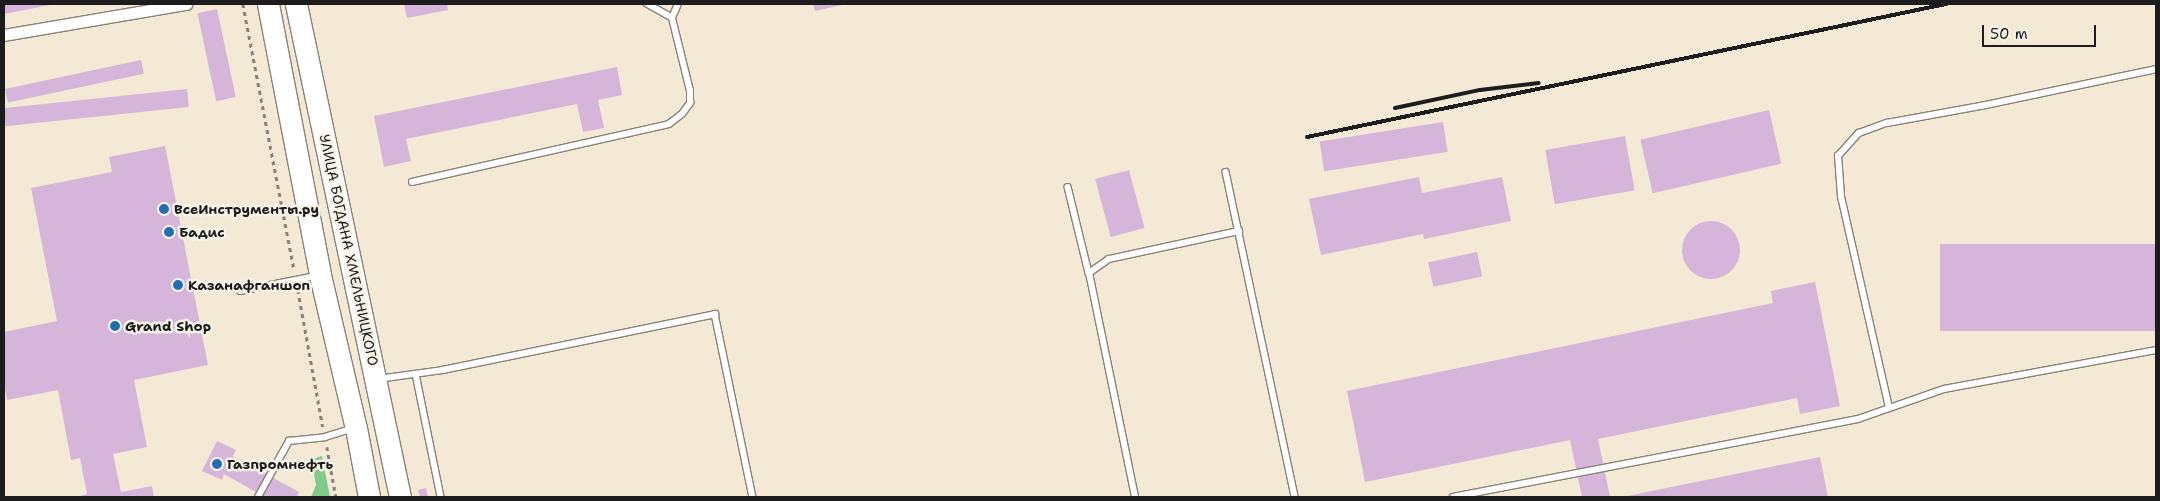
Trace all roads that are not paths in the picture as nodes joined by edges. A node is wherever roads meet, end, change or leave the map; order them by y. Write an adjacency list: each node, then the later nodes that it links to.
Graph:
1 (186, 4): 7 (street)
2 (268, 4): 14 (highway)
3 (296, 4): 18 (highway, УЛИЦА БОГДАНА ХМЕЛЬНИЦКОГО)
4 (647, 4): 6 (lane)
5 (678, 4): 6 (lane)
6 (672, 18): 10 (lane)
7 (4, 35)
8 (2156, 69): 19 (lane)
9 (1226, 172): 12 (lane)
10 (412, 182)
11 (1068, 187): 13 (lane)
12 (1239, 231): 13 (lane); 27 (lane)
13 (1089, 273): 26 (lane)
14 (320, 275): 15 (lane); 20 (highway)
15 (240, 291)
16 (2156, 350): 19 (lane)
17 (416, 374): 18 (lane); 24 (lane); 25 (lane)
18 (376, 379): 23 (highway, УЛИЦА БОГДАНА ХМЕЛЬНИЦКОГО)
19 (1889, 408): 28 (lane)
20 (356, 428): 21 (lane); 22 (highway)
21 (258, 497)
22 (369, 497)
23 (400, 497)
24 (441, 497)
25 (753, 497)
26 (1135, 497)
27 (1295, 497)
28 (1453, 497)

